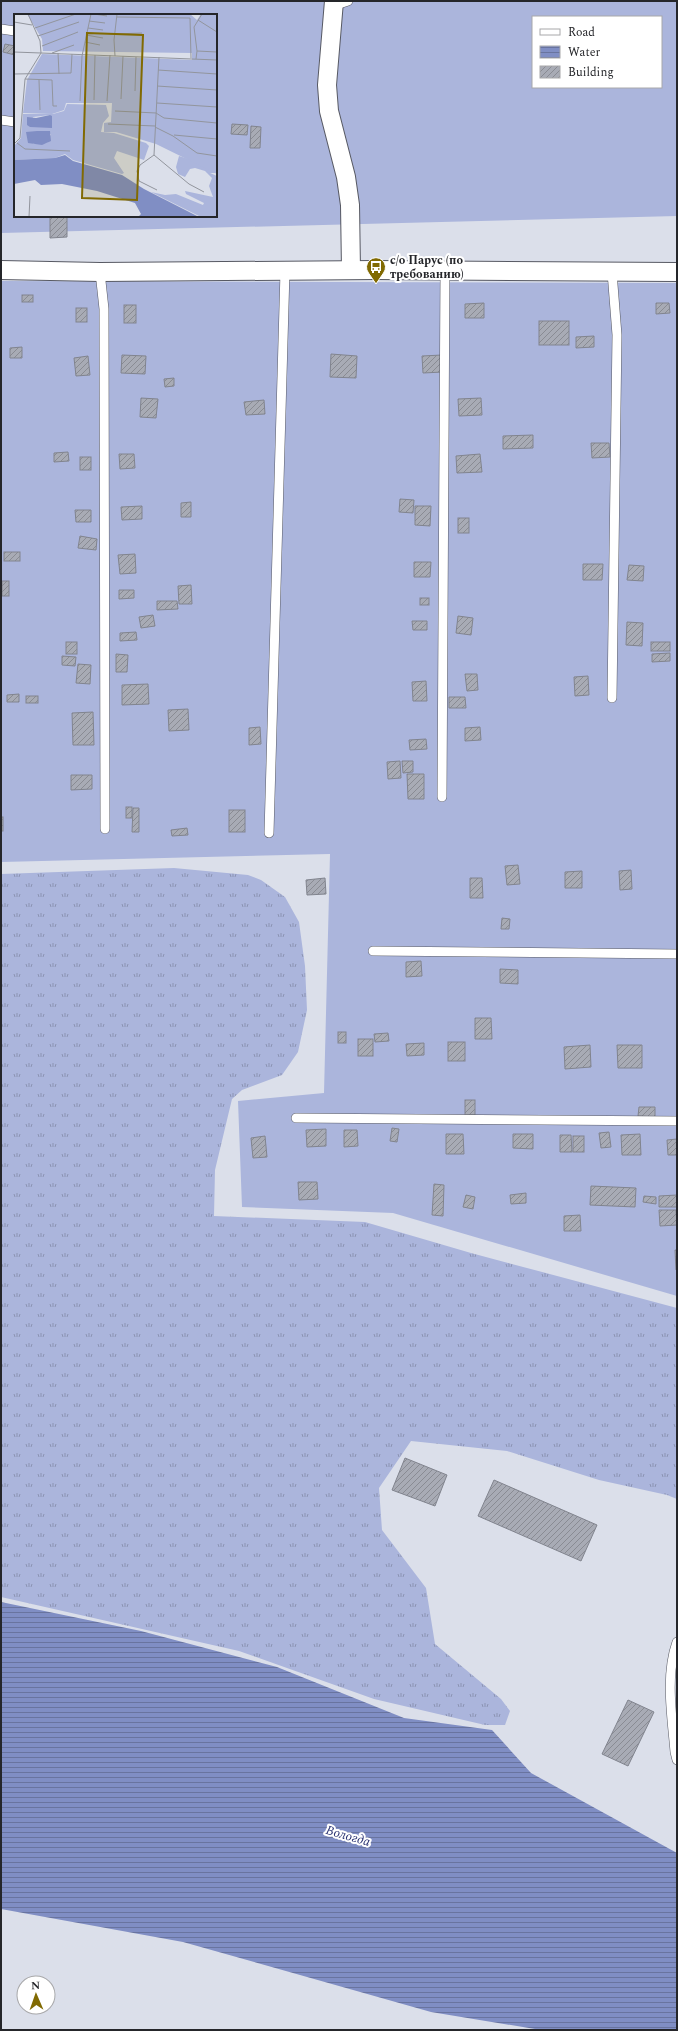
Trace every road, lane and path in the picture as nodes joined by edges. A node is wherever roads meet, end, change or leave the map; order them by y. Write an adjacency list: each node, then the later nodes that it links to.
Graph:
1 (338, 3): 7 (street)
2 (1, 29): 3 (lane)
3 (14, 31)
4 (1, 120): 5 (lane)
5 (14, 122)
6 (1, 270): 10 (street)
7 (351, 270): 8 (street); 9 (street)
8 (445, 270): 11 (street); 14 (lane)
9 (284, 271): 10 (street); 16 (lane)
10 (100, 272): 15 (lane)
11 (612, 272): 12 (street); 13 (lane)
12 (677, 272)
13 (612, 698)
14 (442, 797)
15 (105, 829)
16 (269, 833)
17 (373, 951): 18 (lane)
18 (677, 954)
19 (296, 1118): 20 (lane)
20 (677, 1121)
21 (677, 1642): 22 (lane)
22 (677, 1760)

